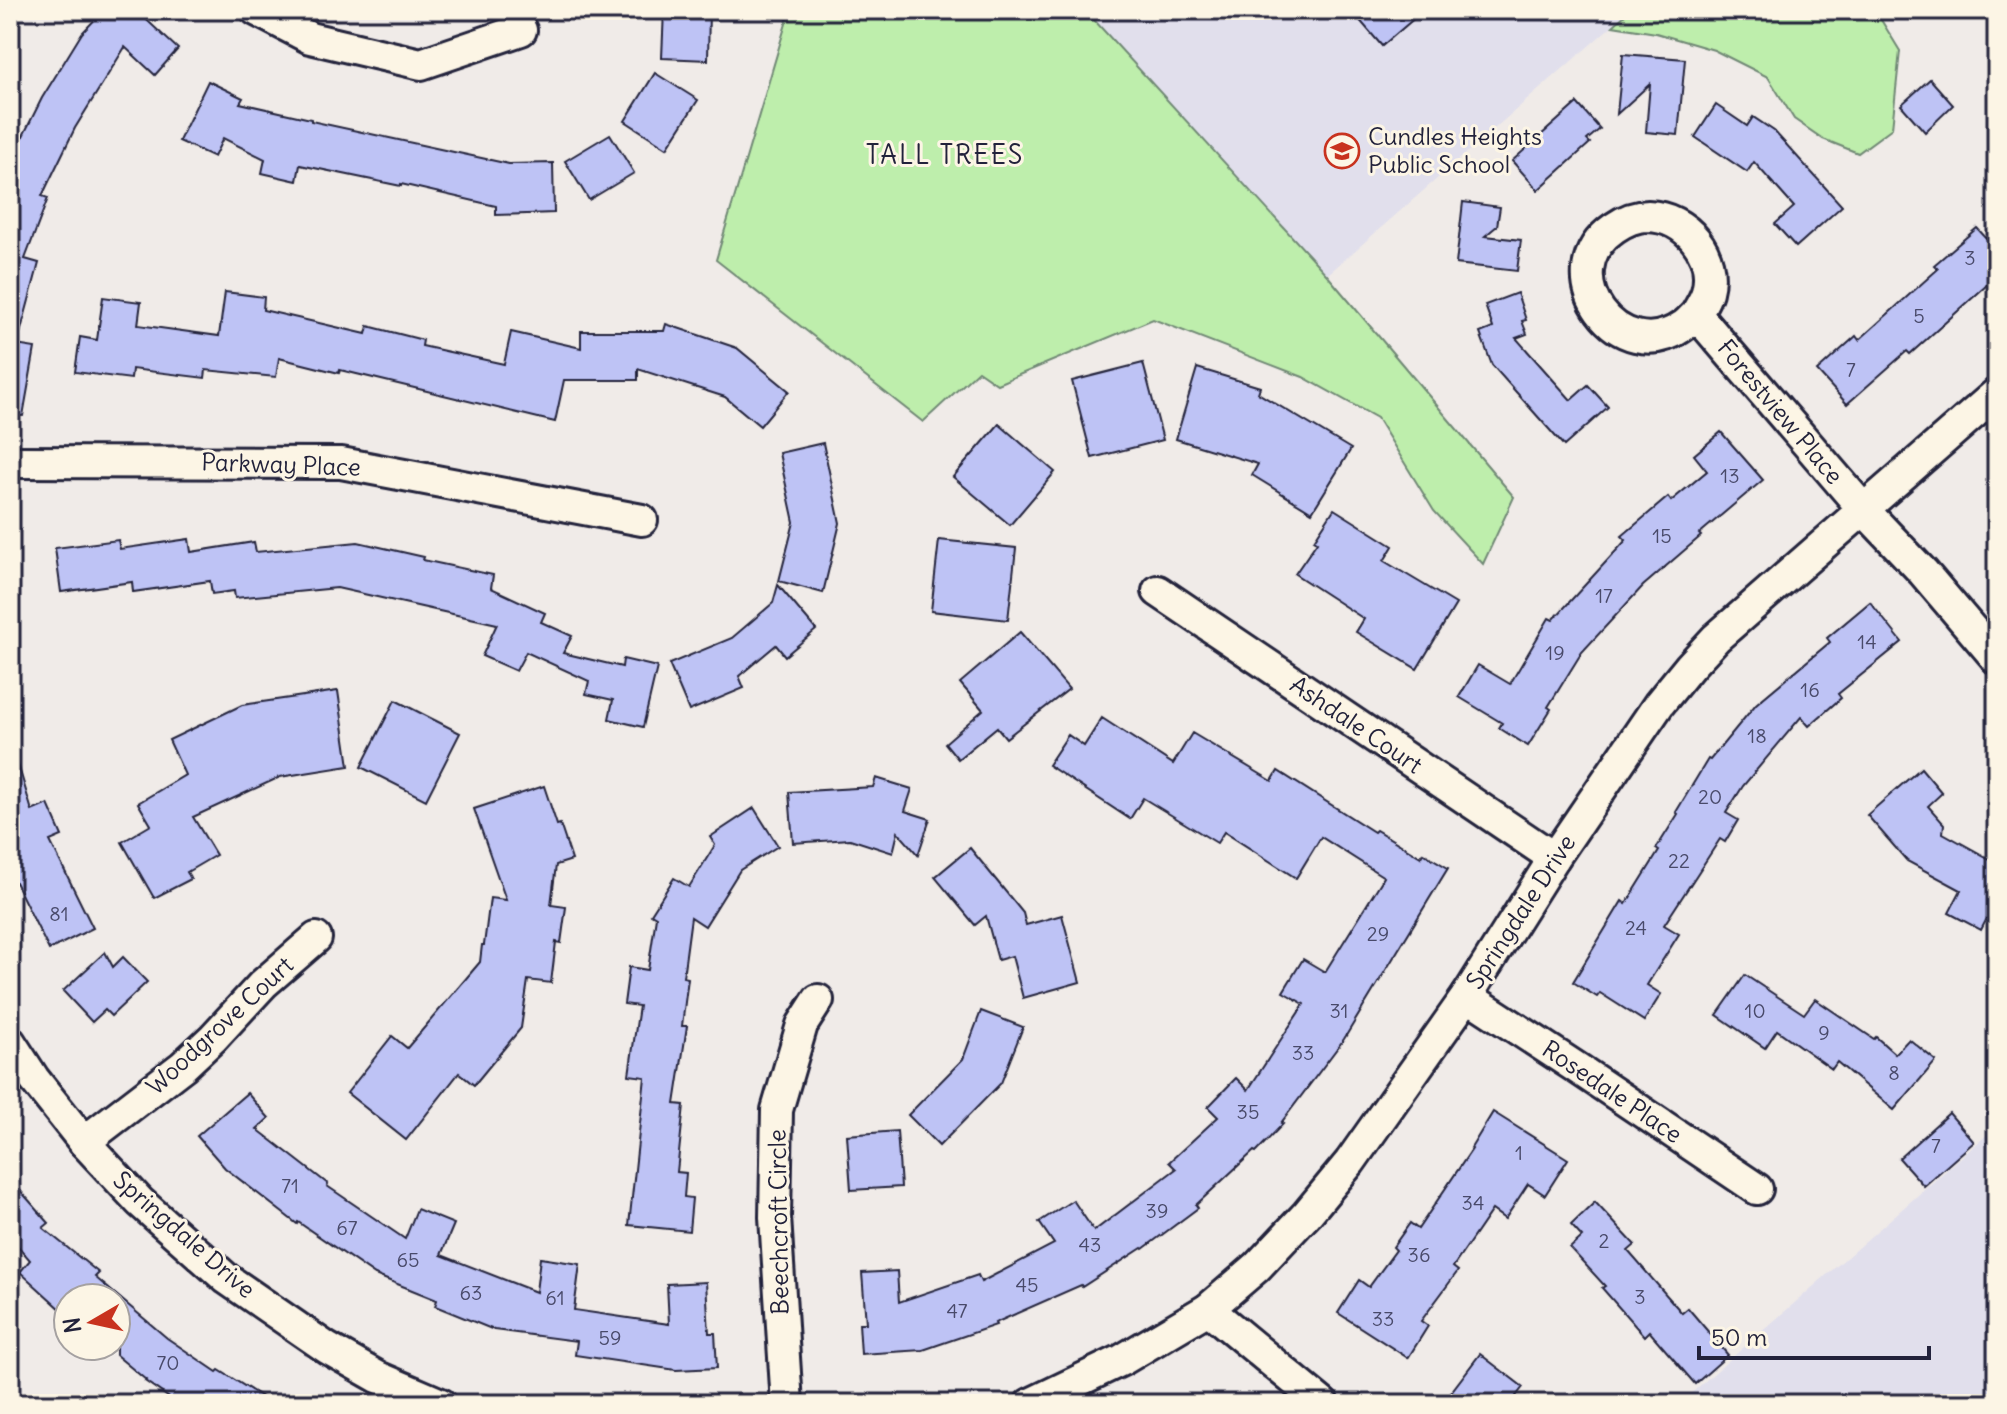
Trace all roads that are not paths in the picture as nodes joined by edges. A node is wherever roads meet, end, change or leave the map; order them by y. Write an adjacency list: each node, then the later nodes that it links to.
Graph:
1 (256, 10): 2 (street)
2 (521, 30)
3 (1696, 314): 3 (street); 6 (street, Forestview Place)
4 (1997, 393): 6 (street, Springdale Drive)
5 (10, 462): 7 (street, Parkway Place)
6 (1864, 510): 9 (street, Forestview Place); 10 (street, Springdale Drive)
7 (642, 520)
8 (1158, 591): 10 (street, Ashdale Court)
9 (1997, 659)
10 (1554, 858): 12 (street, Springdale Drive)
11 (316, 938): 15 (street, Woodgrove Court)
12 (1467, 996): 16 (street, Rosedale Place); 17 (street, Springdale Drive)
13 (818, 1000): 19 (street, Beechcroft Circle)
14 (10, 1042): 15 (street, Springdale Drive)
15 (84, 1142): 18 (street, Springdale Drive)
16 (1757, 1189)
17 (1208, 1309): 20 (street, Springdale Drive); 21 (street)
18 (441, 1404)
19 (787, 1404)
20 (1030, 1404)
21 (1323, 1404)

